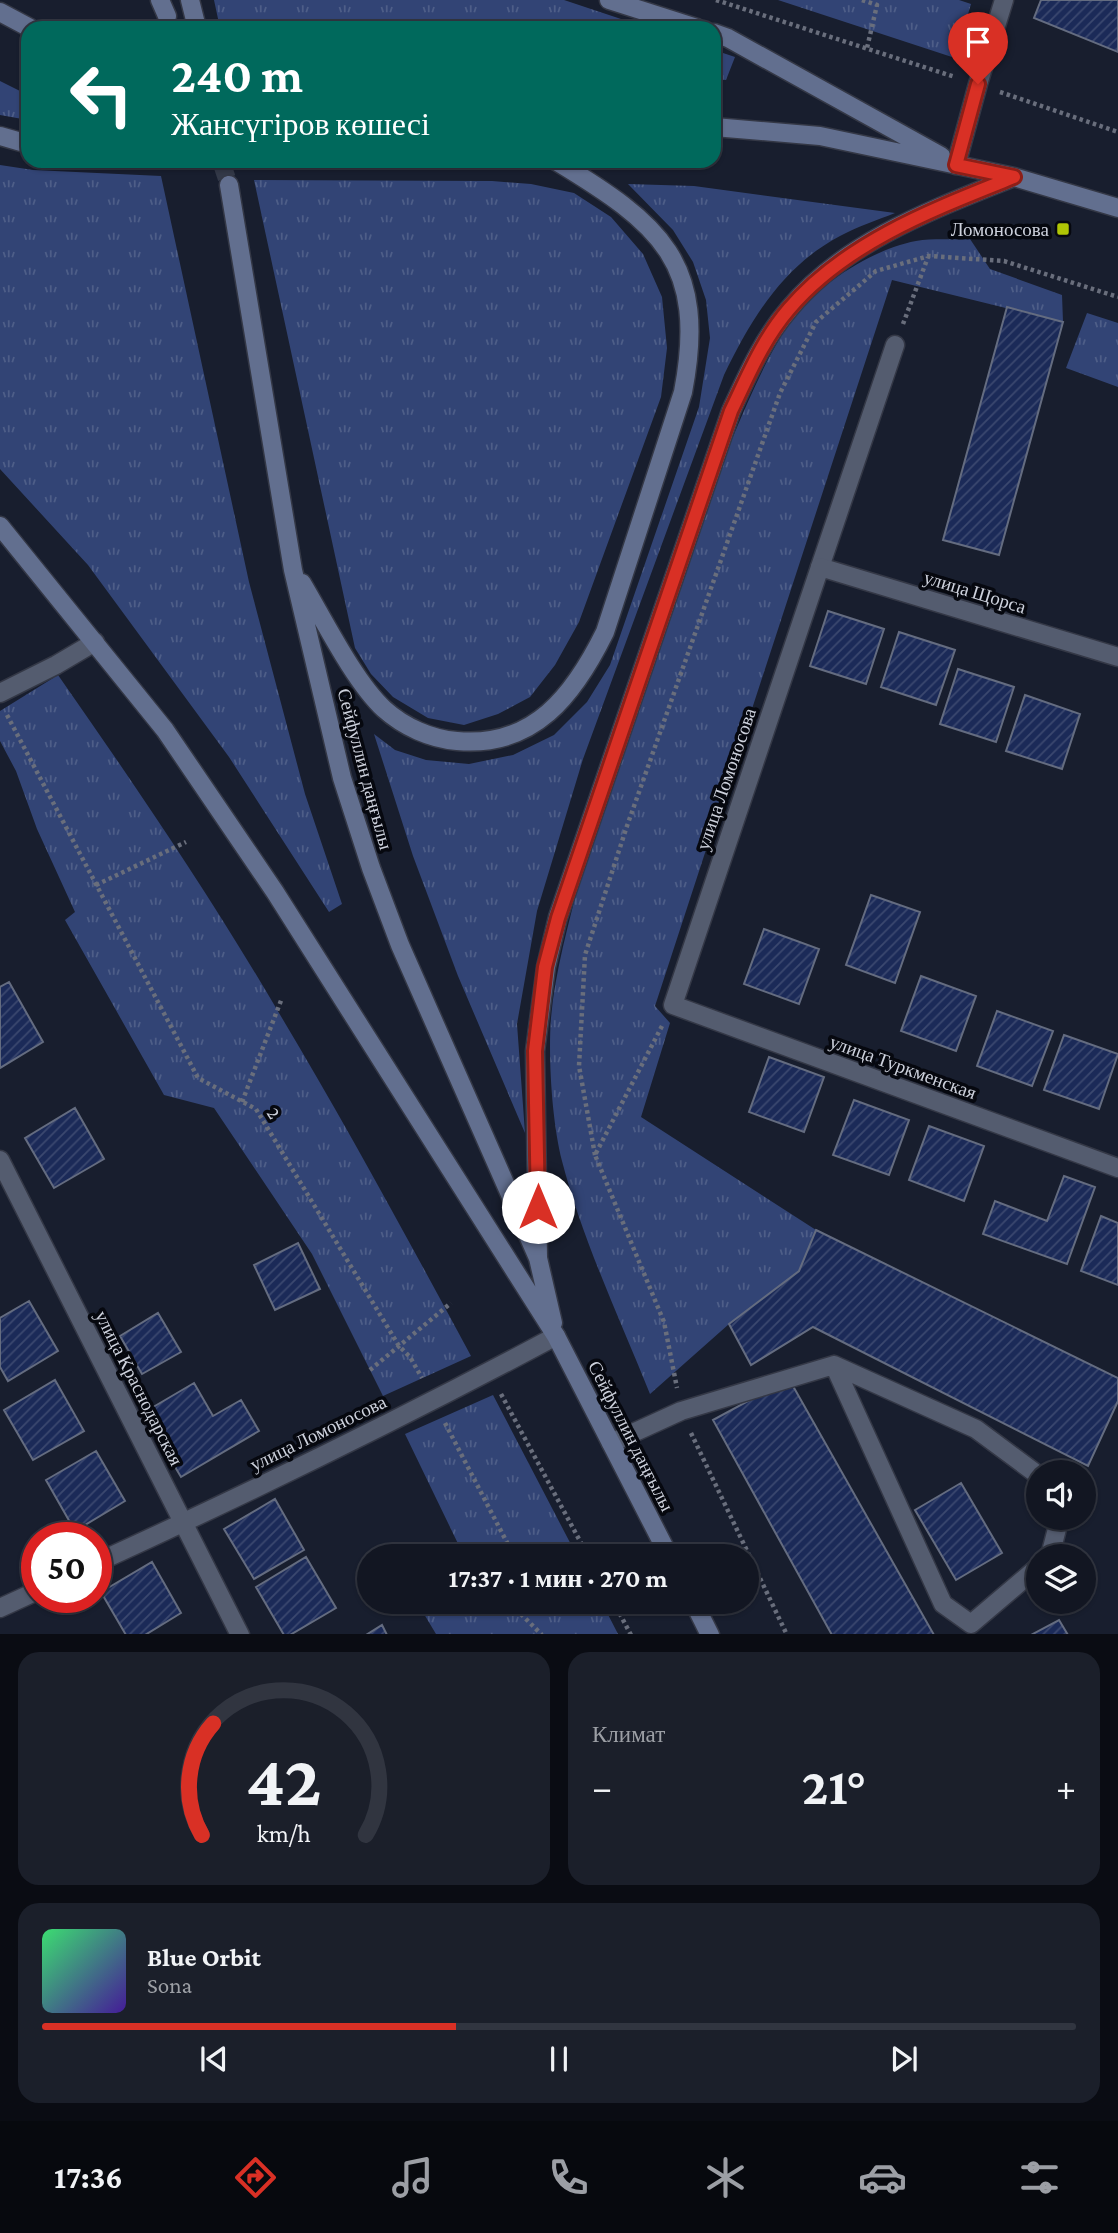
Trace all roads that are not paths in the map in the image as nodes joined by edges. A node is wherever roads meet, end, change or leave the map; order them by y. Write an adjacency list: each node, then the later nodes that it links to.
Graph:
1 (190, 0): 5 (main road)
2 (609, 0): 6 (main road)
3 (1004, 0): 12 (street)
4 (0, 12): 7 (main road)
5 (195, 21)
6 (675, 21)
7 (21, 23)
8 (721, 36): 12 (main road)
9 (721, 128): 12 (main road)
10 (0, 136): 11 (main road)
11 (21, 142)
12 (956, 165): 14 (main road)
13 (568, 168): 20 (main road)
14 (1014, 177): 16 (main road); 27 (main road)
15 (229, 185): 20 (main road, Сейфуллин даңғылы)
16 (1118, 208)
17 (895, 345): 19 (street, улица Ломоносова)
18 (0, 526): 21 (main road, Сейфуллин даңғылы)
19 (820, 566): 22 (street, улица Щорса); 24 (street, улица Ломоносова)
20 (293, 570): 27 (main road, Сейфуллин даңғылы)
21 (95, 642): 23 (street); 28 (main road, Сейфуллин даңғылы)
22 (1118, 657)
23 (0, 693)
24 (673, 1005): 26 (street, улица Туркменская)
25 (0, 1160): 32 (street, улица Краснодарская)
26 (1118, 1168)
27 (538, 1258): 28 (main road, Сейфуллин даңғылы)
28 (556, 1336): 30 (main road, Сейфуллин даңғылы); 32 (street, улица Ломоносова)
29 (834, 1364): 30 (street); 31 (street); 35 (street)
30 (611, 1443): 33 (main road, Сейфуллин даңғылы)
31 (1026, 1466)
32 (183, 1523): 34 (street, улица Ломоносова); 39 (street, улица Краснодарская)
33 (663, 1544)
34 (112, 1556)
35 (1026, 1577)
36 (21, 1598): 37 (street)
37 (0, 1608)
38 (700, 1614): 40 (main road)
39 (240, 1634)
40 (710, 1634)

